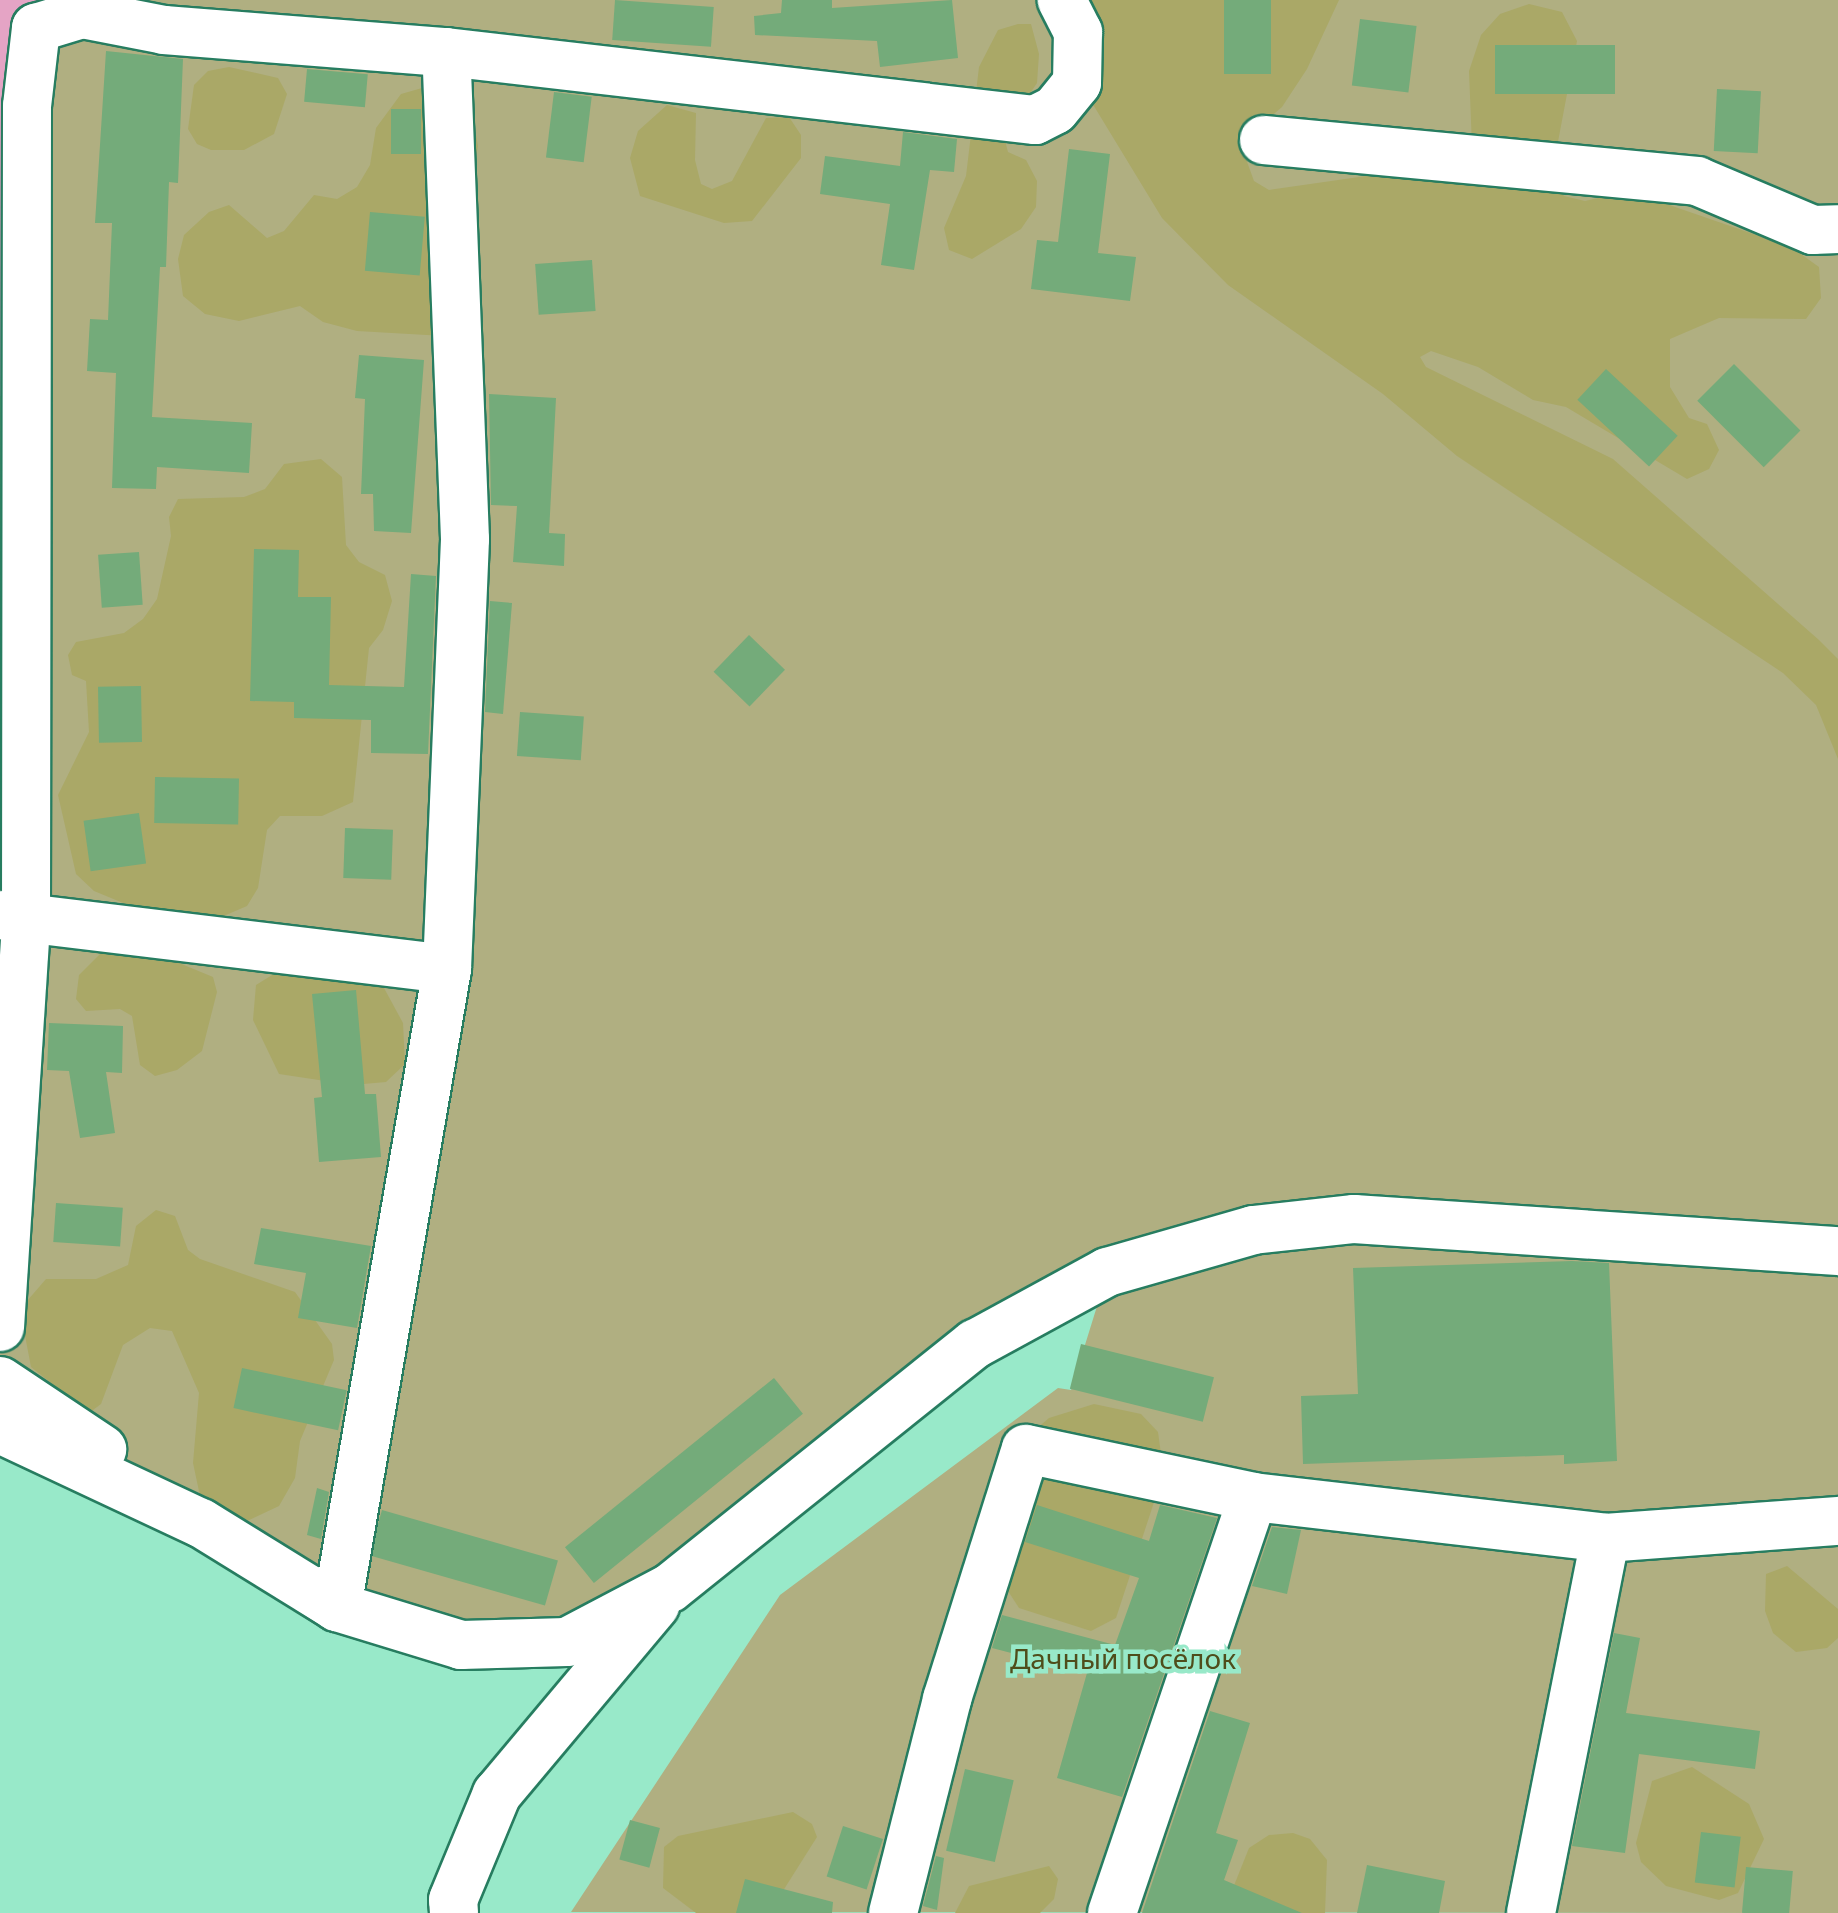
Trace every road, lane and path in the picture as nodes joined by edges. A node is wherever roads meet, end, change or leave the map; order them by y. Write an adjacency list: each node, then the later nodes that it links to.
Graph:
1 (1062, 0): 2 (street)
2 (446, 52): 5 (street); 6 (street)
3 (1264, 140): 4 (street)
4 (1838, 229)
5 (13, 918): 6 (street); 8 (street)
6 (447, 969): 15 (street)
7 (1838, 1250): 14 (street)
8 (0, 1326)
9 (0, 1380): 15 (street)
10 (0, 1429): 15 (street)
11 (1252, 1498): 13 (street); 17 (street); 18 (street)
12 (1838, 1521): 13 (street)
13 (1605, 1538): 19 (street)
14 (670, 1588): 15 (street); 16 (street)
15 (337, 1607)
16 (454, 1913)
17 (892, 1913)
18 (1112, 1913)
19 (1531, 1913)

